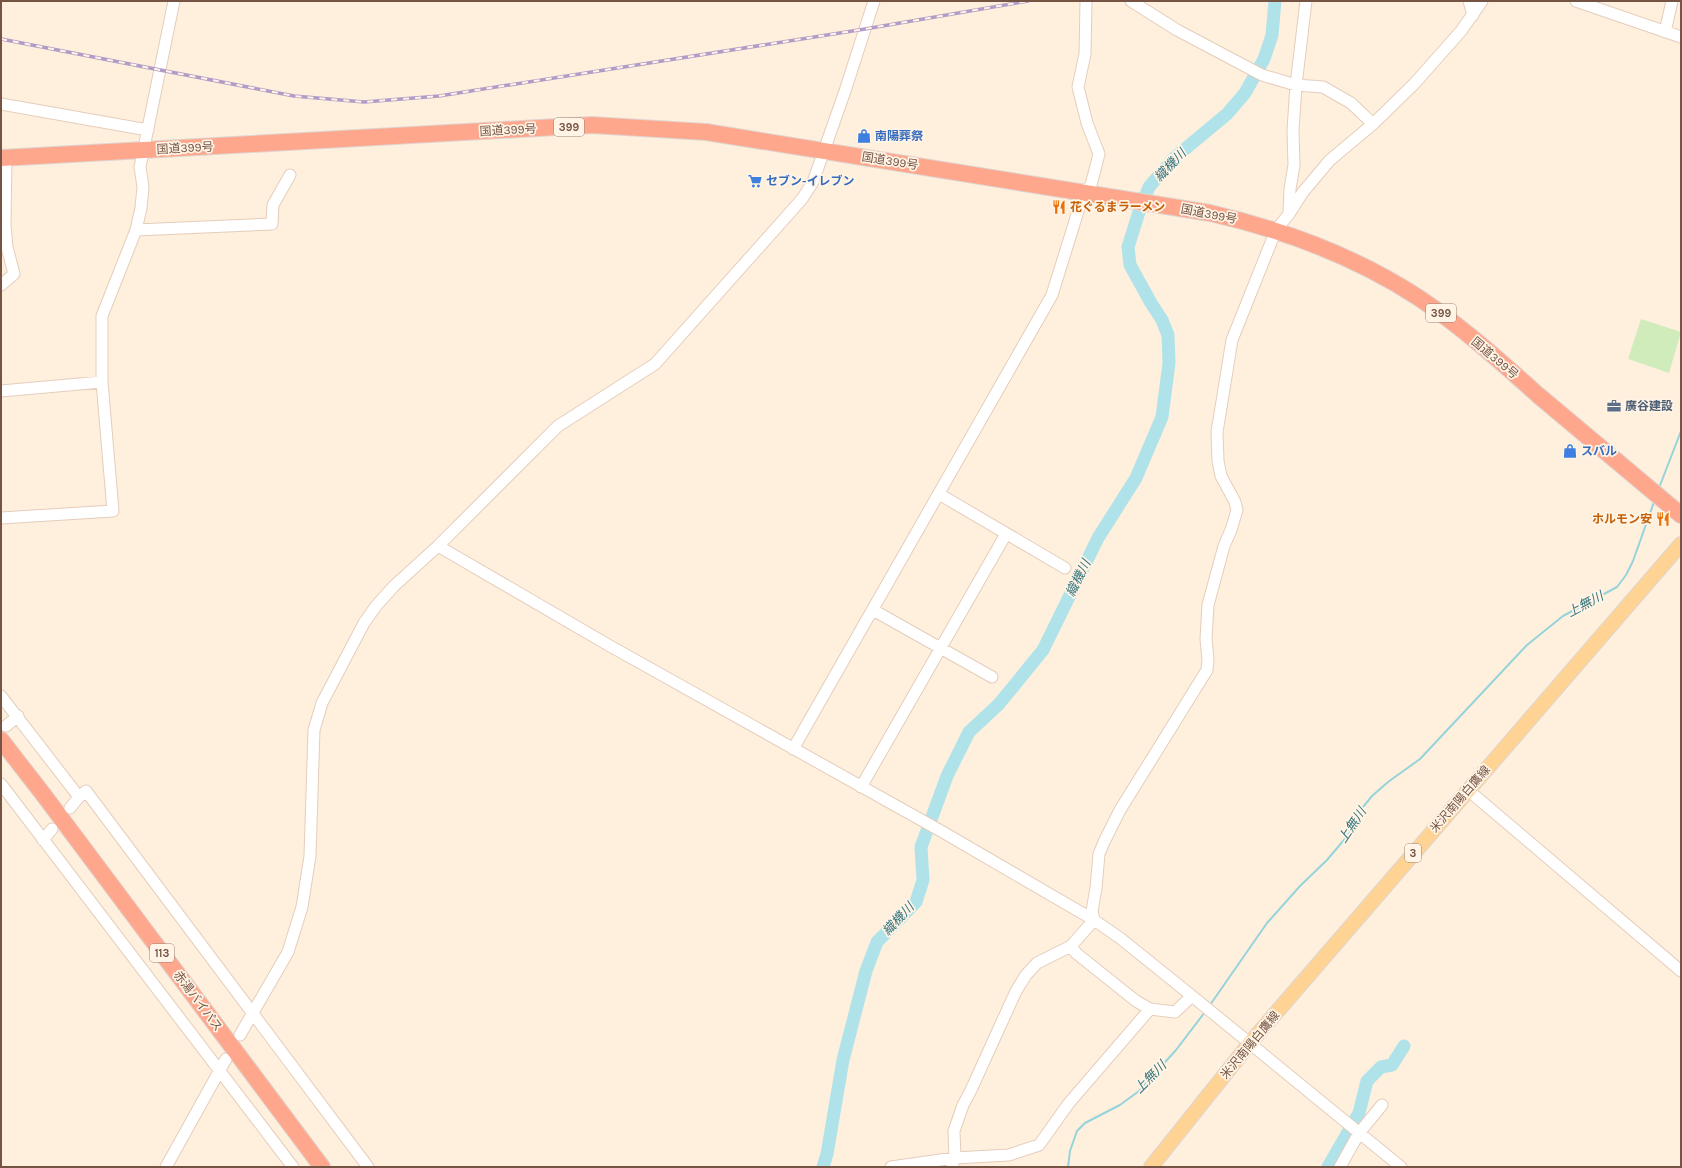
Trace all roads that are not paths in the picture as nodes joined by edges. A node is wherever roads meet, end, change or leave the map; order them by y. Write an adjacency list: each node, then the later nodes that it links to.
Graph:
1 (174, 1): 17 (street)
2 (874, 1): 19 (street)
3 (1131, 1): 14 (street)
4 (1306, 1): 14 (street)
5 (1469, 1): 11 (street)
6 (1482, 1): 11 (street)
7 (1576, 1): 10 (street)
8 (1672, 1): 12 (street)
9 (1088, 2): 22 (street)
10 (1597, 4): 12 (street)
11 (1472, 15): 16 (street)
12 (1665, 32): 13 (street)
13 (1681, 37)
14 (1296, 85): 16 (street); 23 (street)
15 (1, 104): 17 (street)
16 (1373, 124): 23 (street)
17 (148, 130): 18 (street)
18 (144, 150): 19 (highway, 国道399号 / 399); 20 (highway, 国道399号 / 399); 24 (street)
19 (823, 150): 22 (highway, 国道399号 / 399); 35 (street)
20 (3, 157): 26 (street)
21 (290, 175): 24 (street)
22 (1084, 192): 25 (highway, 国道399号 / 399); 30 (street)
23 (1289, 214): 25 (street)
24 (136, 230): 28 (street)
25 (1276, 230): 31 (highway, 国道399号 / 399); 51 (street)
26 (4, 247): 27 (street)
27 (1, 285)
28 (102, 382): 29 (street); 32 (street)
29 (1, 391)
30 (939, 494): 33 (street); 37 (street)
31 (1681, 515)
32 (1, 518)
33 (1006, 534): 36 (street); 38 (street)
34 (1681, 544): 46 (main road, 米沢南陽白鷹線 / 3)
35 (438, 546): 43 (street); 56 (street)
36 (1065, 568)
37 (873, 610): 38 (street); 43 (street)
38 (940, 648): 39 (street); 45 (street)
39 (992, 677)
40 (1, 696): 41 (street)
41 (18, 716): 42 (street); 47 (street)
42 (4, 733): 66 (highway, 赤湯バイパス / 113)
43 (793, 748): 45 (street)
44 (1, 784): 50 (street)
45 (861, 787): 51 (street)
46 (1468, 790): 53 (street); 58 (main road, 米沢南陽白鷹線 / 3)
47 (79, 796): 48 (street); 56 (street)
48 (70, 808)
49 (52, 829): 50 (street)
50 (43, 840): 60 (street)
51 (1094, 920): 52 (street); 54 (street)
52 (1071, 946): 55 (street); 63 (street)
53 (1681, 971)
54 (1192, 996): 55 (street); 58 (street)
55 (1150, 1009): 63 (street)
56 (253, 1014): 57 (street); 67 (street)
57 (240, 1035)
58 (1250, 1043): 62 (street); 69 (main road, 米沢南陽白鷹線 / 3)
59 (226, 1059): 60 (street)
60 (220, 1072): 64 (street); 65 (street)
61 (1382, 1105): 62 (street)
62 (1359, 1133): 70 (street); 71 (street)
63 (953, 1162): 68 (street)
64 (166, 1167)
65 (293, 1167)
66 (322, 1167)
67 (368, 1167)
68 (891, 1167)
69 (1151, 1167)
70 (1340, 1167)
71 (1401, 1167)

